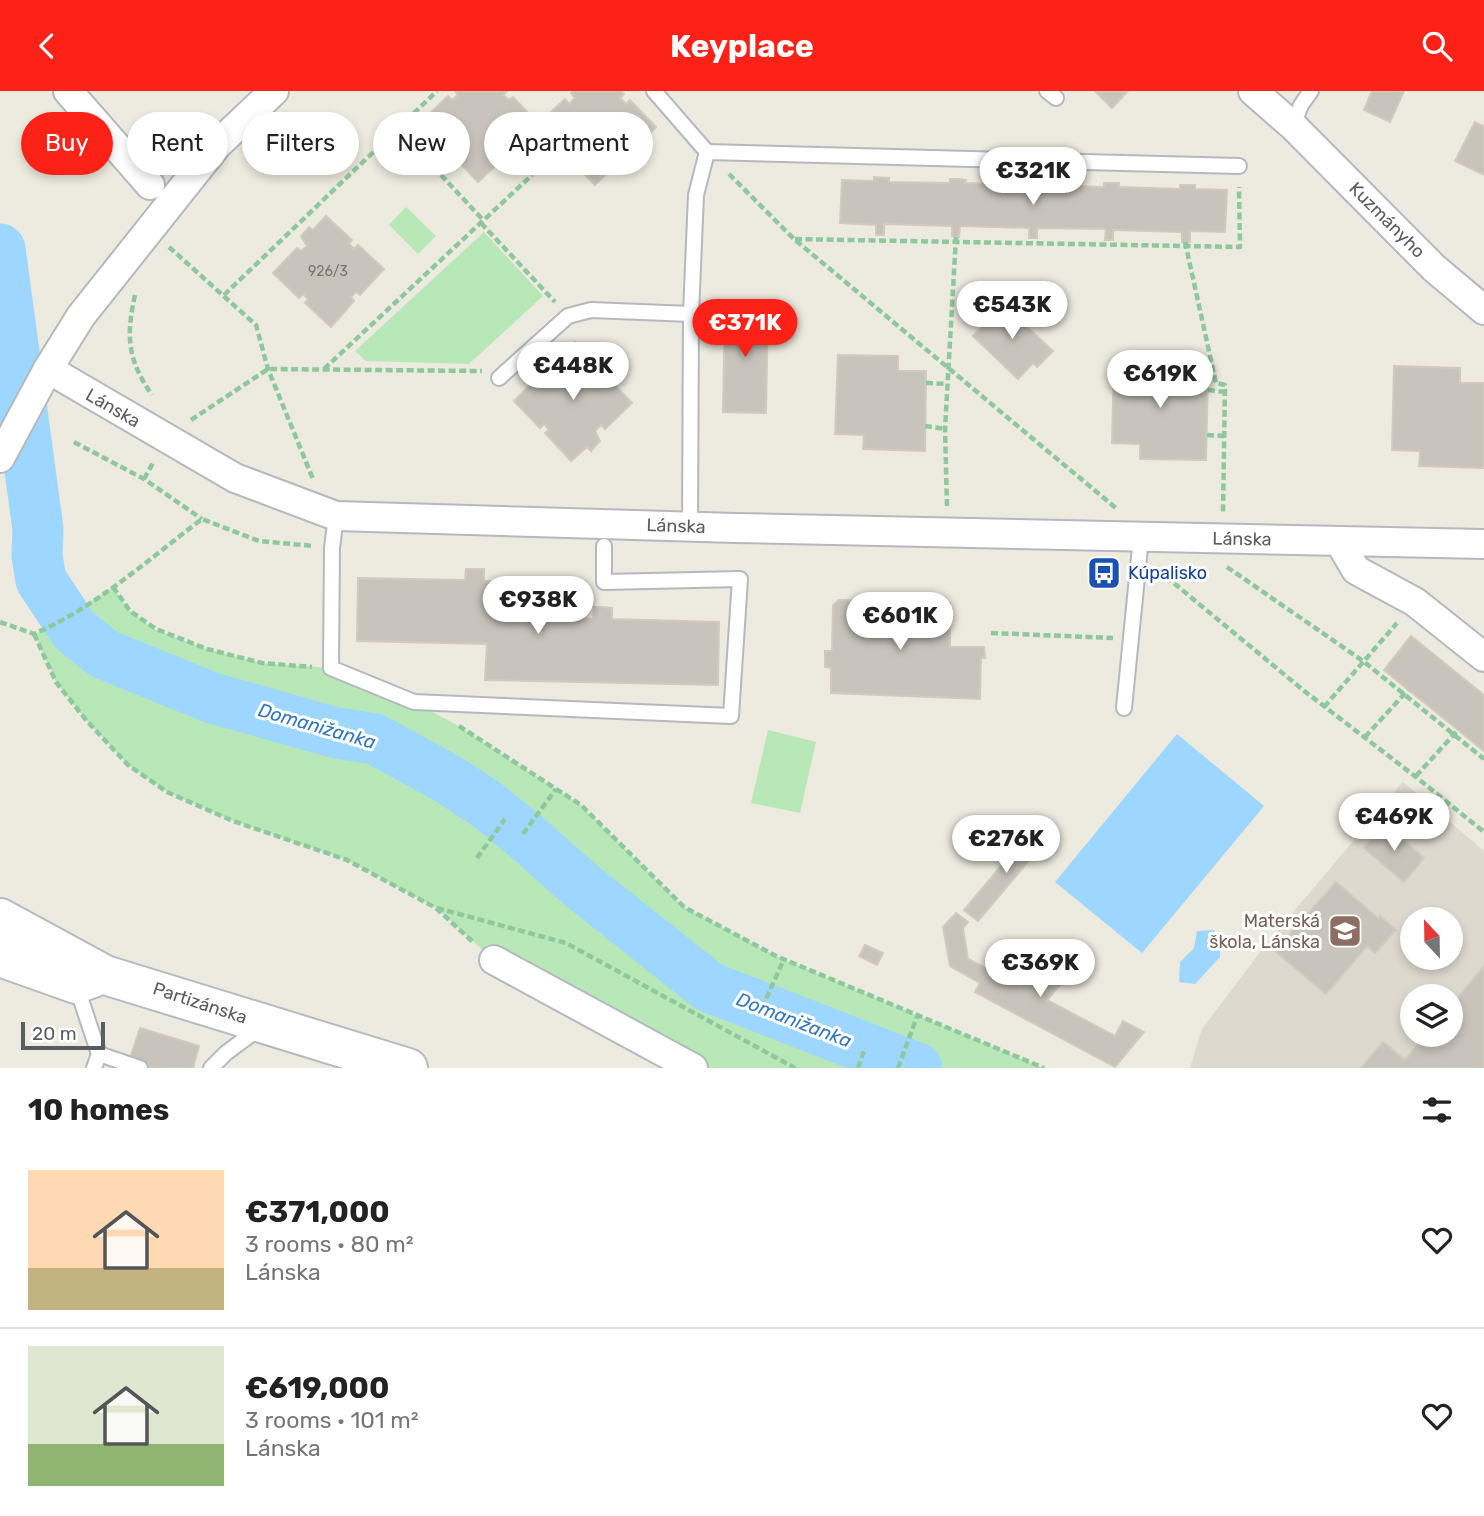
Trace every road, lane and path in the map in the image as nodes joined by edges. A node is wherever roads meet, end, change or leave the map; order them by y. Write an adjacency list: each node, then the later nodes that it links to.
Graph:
1 (68, 91): 14 (street)
2 (274, 91): 31 (street)
3 (437, 91): 7 (path)
4 (654, 91): 9 (lane)
5 (1253, 91): 8 (street, Kuzmányho)
6 (1311, 91): 8 (lane)
7 (415, 112)
8 (1293, 126): 24 (street, Kuzmányho)
9 (706, 152): 11 (lane); 17 (path); 25 (lane)
10 (373, 153): 23 (path)
11 (1238, 166): 21 (path)
12 (440, 175): 15 (path)
13 (532, 175): 15 (path)
14 (150, 185)
15 (482, 222): 26 (path); 29 (path)
16 (880, 235): 19 (path)
17 (794, 239): 19 (path); 27 (path)
18 (956, 240): 19 (path); 21 (path); 27 (path)
19 (880, 241)
20 (165, 244): 23 (path)
21 (1185, 244): 35 (path)
22 (135, 294): 36 (path)
23 (224, 295): 28 (path)
24 (1484, 310)
25 (691, 314): 26 (lane); 51 (lane)
26 (568, 316): 30 (lane)
27 (948, 368): 33 (path); 47 (path)
28 (268, 369): 29 (path); 37 (path); 46 (path)
29 (324, 369): 30 (path)
30 (499, 378)
31 (43, 379): 43 (street); 49 (street, Lánska)
32 (926, 383): 33 (path)
33 (947, 384): 39 (path)
34 (1208, 390): 35 (path)
35 (1225, 392): 41 (path)
36 (153, 398)
37 (185, 425)
38 (925, 426): 39 (path)
39 (944, 429): 52 (path)
40 (1207, 435): 41 (path)
41 (1224, 436): 48 (path)
42 (75, 442): 45 (path)
43 (4, 450)
44 (155, 460): 45 (path)
45 (144, 479): 50 (path)
46 (317, 489)
47 (1123, 514)
48 (1223, 514)
49 (336, 516): 51 (street, Lánska); 57 (lane)
50 (202, 519): 57 (path); 60 (path)
51 (690, 527): 52 (street, Lánska)
52 (940, 532): 53 (street, Lánska)
53 (1141, 537): 54 (street, Lánska); 65 (lane)
54 (1339, 541): 55 (street, Lánska); 61 (street)
55 (1484, 544)
56 (604, 546): 70 (lane)
57 (332, 548): 68 (lane)
58 (1153, 566): 71 (path)
59 (1227, 567): 67 (path)
60 (113, 587): 64 (path); 68 (path)
61 (1415, 602): 66 (street); 67 (path)
62 (0, 622): 64 (path)
63 (991, 633): 65 (path)
64 (34, 634): 84 (path)
65 (1131, 639): 72 (lane)
66 (1484, 657)
67 (1363, 661): 69 (path); 71 (path)
68 (331, 668): 70 (lane)
69 (1406, 692): 73 (path); 74 (path)
70 (414, 702): 77 (path)
71 (1324, 707): 74 (path)
72 (1124, 708)
73 (1456, 732): 75 (path); 76 (path)
74 (1365, 737): 76 (path)
75 (1484, 759)
76 (1416, 777): 80 (path)
77 (556, 789): 82 (path); 87 (path)
78 (505, 819): 83 (path)
79 (1484, 820): 80 (path)
80 (1478, 827): 81 (path)
81 (1484, 832)
82 (523, 834)
83 (477, 858)
84 (436, 908): 88 (path); 99 (path)
85 (0, 918): 89 (main road, Partizánska)
86 (0, 957): 89 (main road, Partizánska)
87 (784, 959): 90 (path); 91 (path)
88 (494, 960): 98 (street)
89 (91, 979): 92 (main road, Partizánska); 94 (lane)
90 (762, 1008)
91 (918, 1014): 101 (path); 102 (path)
92 (265, 1024): 95 (main road, Partizánska); 97 (lane)
93 (866, 1048): 100 (path)
94 (97, 1061): 96 (lane)
95 (385, 1065)
96 (140, 1068)
97 (211, 1068)
98 (693, 1068)
99 (794, 1068)
100 (858, 1068)
101 (898, 1068)
102 (1044, 1068)

